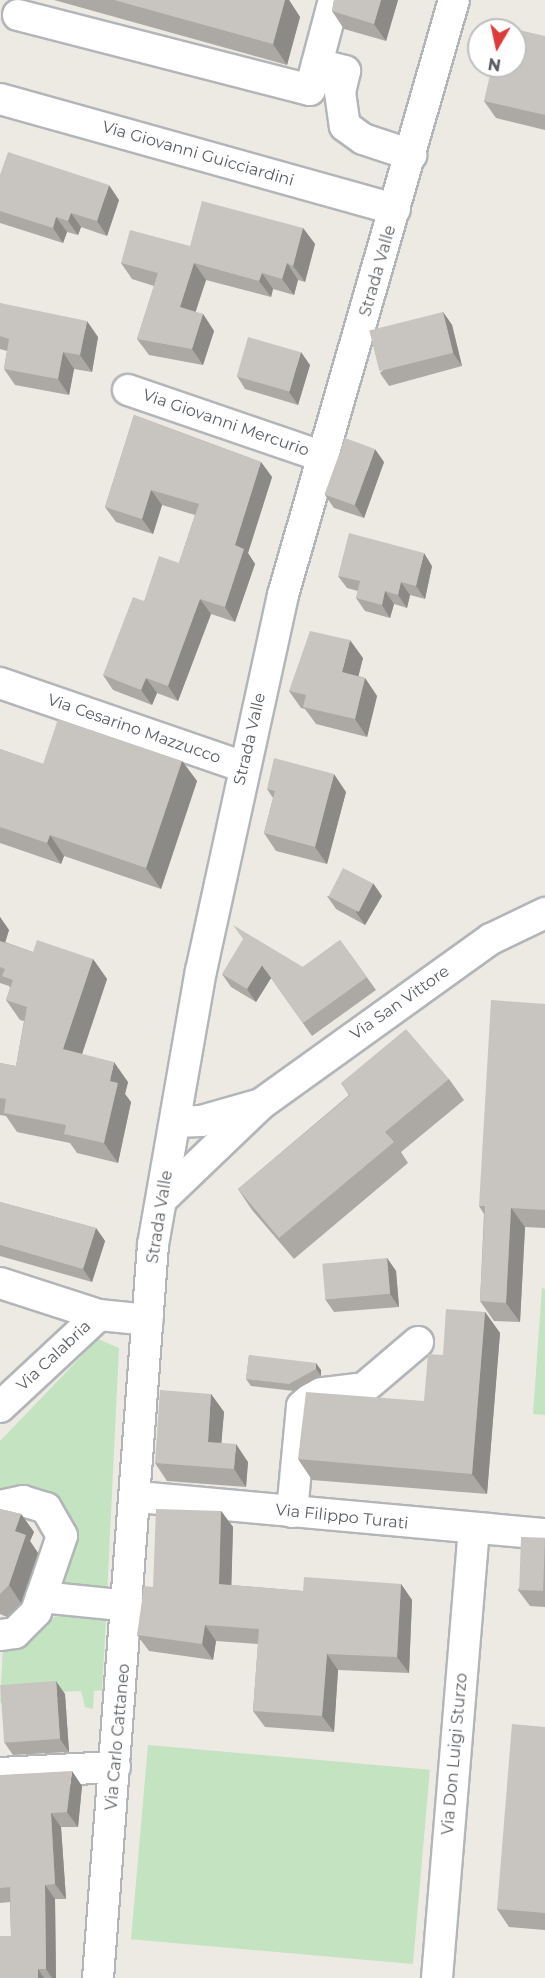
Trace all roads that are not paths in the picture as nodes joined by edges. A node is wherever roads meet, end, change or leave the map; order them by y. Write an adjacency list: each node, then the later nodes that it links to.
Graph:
1 (334, 0): 4 (street)
2 (454, 0): 6 (street, Strada Valle)
3 (18, 15): 4 (street)
4 (317, 64): 6 (street)
5 (0, 99): 7 (street, Via Giovanni Guicciardini)
6 (411, 155): 7 (street, Strada Valle)
7 (395, 209): 9 (street, Strada Valle)
8 (128, 390): 9 (street, Via Giovanni Mercurio)
9 (324, 457): 11 (street, Strada Valle)
10 (13, 688): 11 (street, Via Cesarino Mazzucco)
11 (244, 766): 14 (street, Strada Valle)
12 (545, 913): 13 (street, Via San Vittore)
13 (261, 1104): 14 (street, Via San Vittore); 15 (street, Via San Vittore)
14 (175, 1122): 15 (street, Strada Valle)
15 (162, 1199): 18 (street, Strada Valle)
16 (0, 1283): 17 (street)
17 (99, 1315): 18 (street, Via Calabria); 20 (street, Via Calabria)
18 (148, 1320): 21 (street, Strada Valle)
19 (418, 1342): 23 (street)
20 (0, 1407)
21 (138, 1497): 23 (street, Via Filippo Turati); 27 (street, Via Carlo Cattaneo)
22 (0, 1506): 26 (street)
23 (292, 1512): 24 (street, Via Filippo Turati)
24 (474, 1530): 25 (street, Via Filippo Turati); 32 (street, Via Don Luigi Sturzo)
25 (545, 1534)
26 (41, 1597): 27 (street); 28 (street)
27 (129, 1606): 29 (street, Via Carlo Cattaneo)
28 (0, 1635)
29 (115, 1767): 30 (street); 31 (street, Via Carlo Cattaneo)
30 (0, 1773)
31 (98, 1978)
32 (437, 1978)

